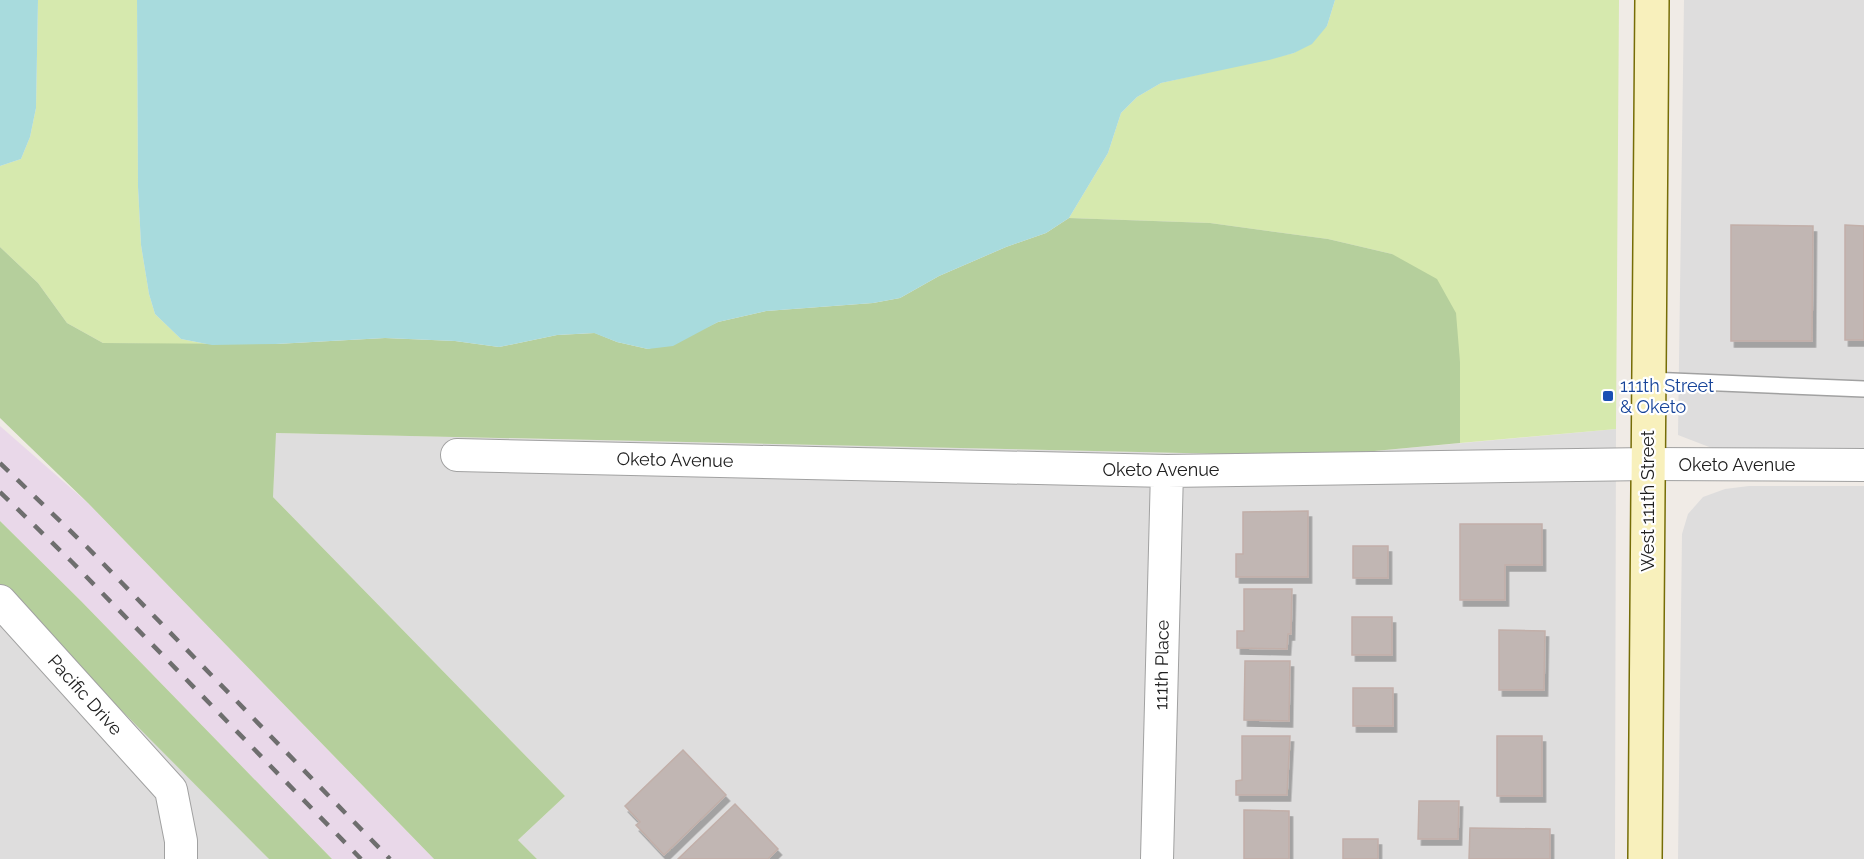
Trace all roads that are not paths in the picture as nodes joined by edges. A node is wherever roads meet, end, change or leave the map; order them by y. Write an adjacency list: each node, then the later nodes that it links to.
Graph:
1 (1652, 0): 2 (main road, West 111th Street)
2 (1648, 380): 3 (lane); 5 (main road, West 111th Street)
3 (1864, 389)
4 (458, 455): 7 (street, Oketo Avenue)
5 (1648, 464): 6 (street, Oketo Avenue); 7 (street, Oketo Avenue); 11 (main road, West 111th Street)
6 (1864, 465)
7 (1167, 471): 10 (street, 111th Place)
8 (0, 601): 9 (street, Pacific Drive)
9 (181, 859)
10 (1157, 859)
11 (1645, 859)

